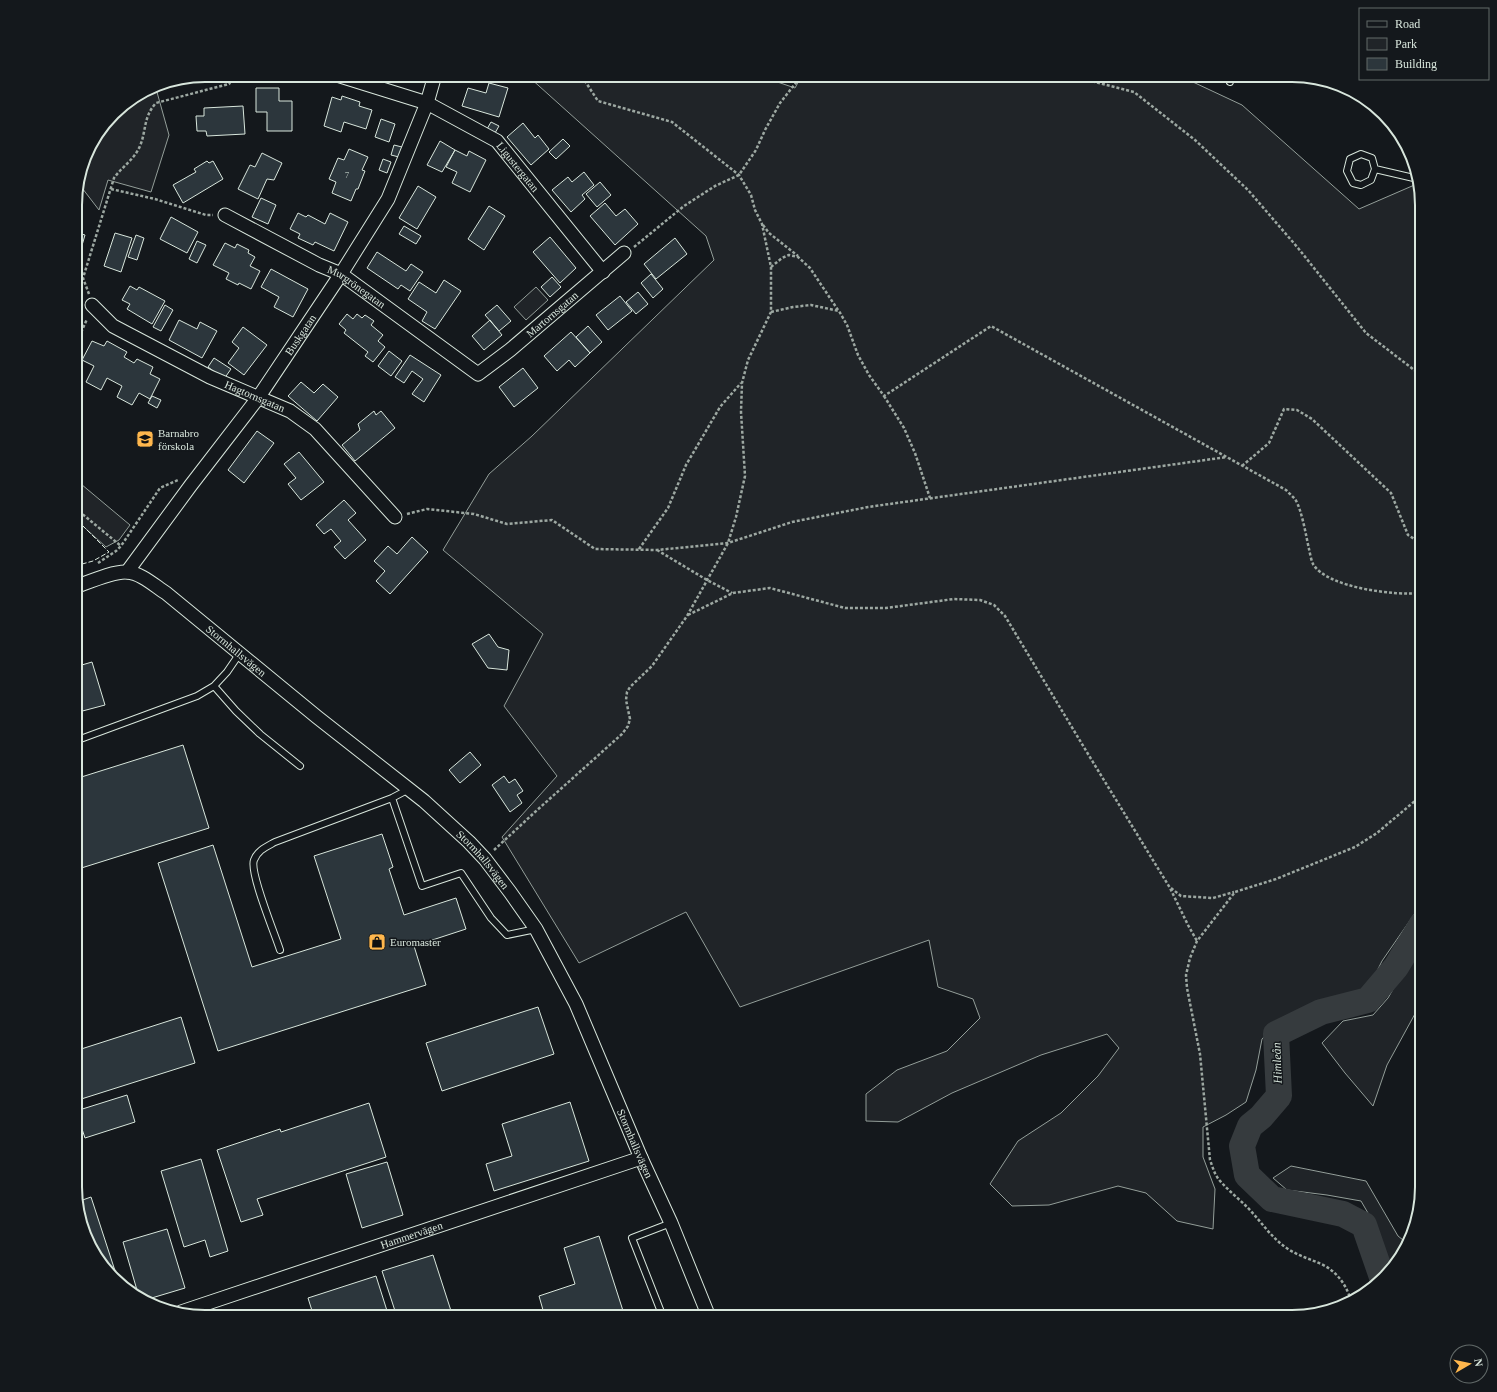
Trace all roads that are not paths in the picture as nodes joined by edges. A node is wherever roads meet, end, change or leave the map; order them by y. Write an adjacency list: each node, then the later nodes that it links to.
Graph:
1 (360, 82): 3 (street, Ligustergatan)
2 (433, 82): 3 (street, Buskgatan)
3 (427, 103): 8 (street, Ligustergatan); 9 (street, Buskgatan)
4 (1375, 169): 4 (lane); 5 (lane)
5 (1412, 178)
6 (225, 215): 9 (street, Murgrönegatan)
7 (624, 254): 8 (street, Martornsgatan)
8 (603, 272): 11 (street, Martornsgatan)
9 (341, 274): 11 (street, Murgrönegatan); 12 (street, Buskgatan)
10 (92, 305): 12 (street, Hagtornsgatan)
11 (478, 374)
12 (258, 398): 13 (street, Hagtornsgatan); 14 (street, Buskgatan)
13 (395, 517)
14 (127, 572): 15 (street); 16 (street, Stormhallsvägen)
15 (82, 585)
16 (240, 654): 17 (lane); 20 (street, Stormhallsvägen)
17 (214, 686): 18 (lane); 19 (lane)
18 (82, 738)
19 (300, 766)
20 (409, 789): 21 (lane); 22 (street, Stormhallsvägen)
21 (392, 798): 22 (lane); 23 (lane)
22 (536, 929): 24 (street, Stormhallsvägen)
23 (280, 950)
24 (641, 1158): 25 (street, Stormhallsvägen); 26 (street, Hammervägen)
25 (671, 1223): 27 (lane); 28 (street, Stormhallsvägen)
26 (190, 1309)
27 (660, 1310)
28 (706, 1310)

